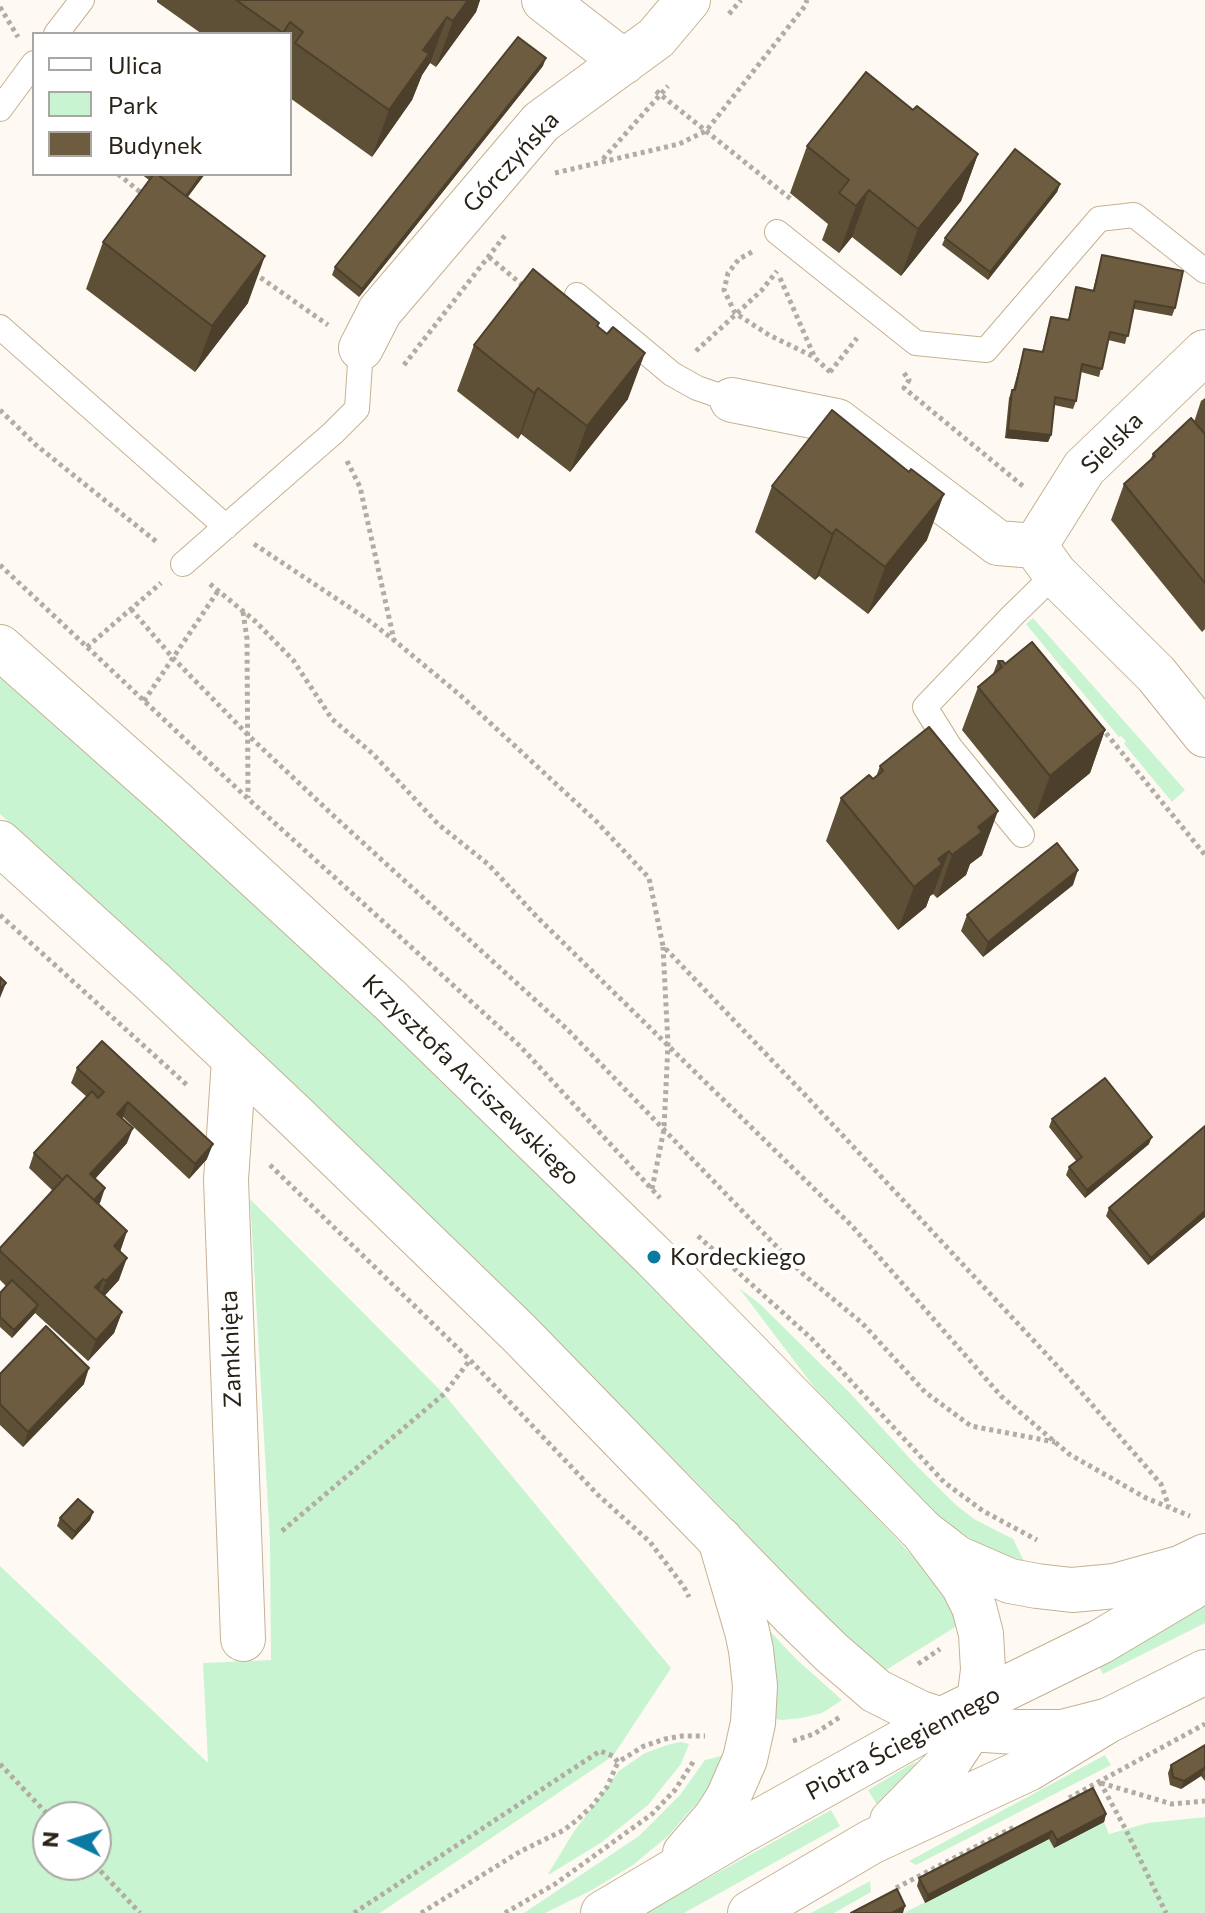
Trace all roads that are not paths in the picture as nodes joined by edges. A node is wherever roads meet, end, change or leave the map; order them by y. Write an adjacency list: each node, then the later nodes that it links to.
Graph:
1 (82, 0): 4 (lane)
2 (544, 0): 6 (street)
3 (688, 0): 6 (street, Górczyńska)
4 (58, 32)
5 (30, 54): 7 (lane)
6 (624, 62): 12 (street, Górczyńska)
7 (0, 109)
8 (777, 232): 9 (lane)
9 (1205, 271)
10 (577, 295): 14 (lane)
11 (0, 327): 15 (lane)
12 (361, 348): 15 (lane)
13 (1205, 352): 16 (street, Sielska)
14 (732, 400): 16 (street)
15 (226, 527): 17 (lane)
16 (1049, 543): 19 (street); 20 (lane)
17 (183, 564)
18 (0, 647): 23 (street, Krzysztofa Arciszewskiego)
19 (1205, 735)
20 (1022, 835)
21 (0, 843): 22 (street)
22 (234, 1060): 25 (street); 27 (street, Zamknięta)
23 (923, 1532): 24 (street, Krzysztofa Arciszewskiego); 29 (street, Krzysztofa Arciszewskiego)
24 (1200, 1537)
25 (720, 1539): 29 (street); 32 (street)
26 (1205, 1578): 29 (street, Piotra Ściegiennego)
27 (243, 1639)
28 (1205, 1672): 30 (street)
29 (963, 1717): 30 (street); 31 (street, Krzysztofa Arciszewskiego); 32 (street, Piotra Ściegiennego)
30 (1109, 1720): 31 (street)
31 (871, 1842): 34 (street)
32 (648, 1887): 33 (street, Piotra Ściegiennego)
33 (603, 1913)
34 (750, 1913)

